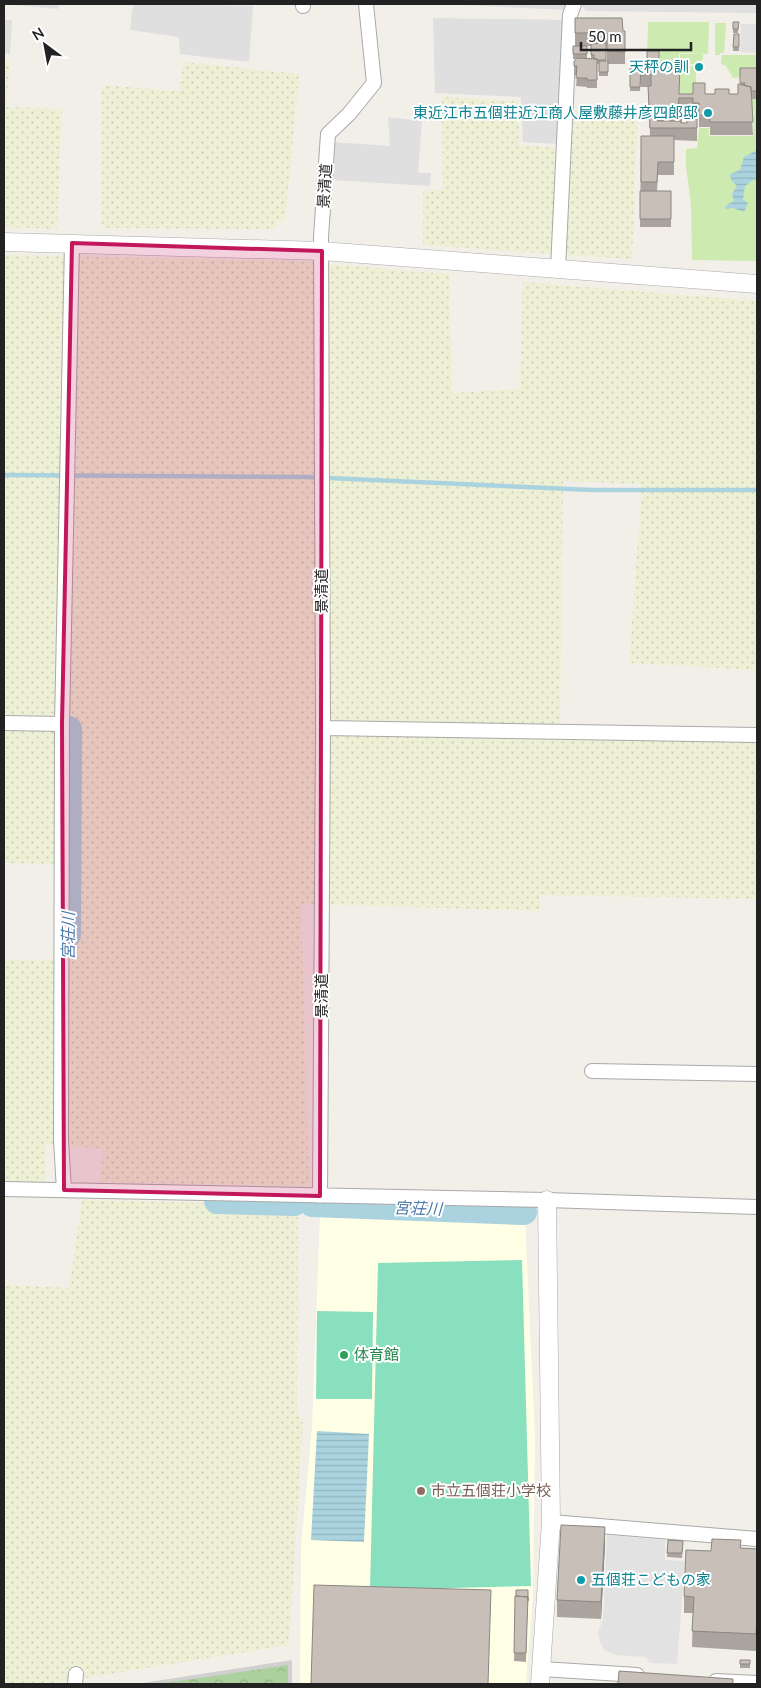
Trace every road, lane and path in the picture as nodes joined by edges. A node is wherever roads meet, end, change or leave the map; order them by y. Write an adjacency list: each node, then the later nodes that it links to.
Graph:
1 (366, 4): 5 (street, 景清道)
2 (574, 4): 6 (street)
3 (4, 242): 4 (street)
4 (72, 243): 5 (street); 9 (street)
5 (322, 251): 6 (street); 10 (street, 景清道)
6 (558, 269): 7 (street)
7 (757, 284)
8 (4, 723): 9 (street)
9 (62, 724): 15 (street)
10 (323, 728): 11 (street); 16 (street, 景清道)
11 (757, 735)
12 (592, 1071): 13 (street)
13 (757, 1074)
14 (4, 1189): 15 (street)
15 (64, 1190): 16 (street)
16 (320, 1196): 17 (street)
17 (547, 1200): 18 (street); 19 (street)
18 (757, 1207)
19 (551, 1522): 20 (street); 22 (street)
20 (757, 1539)
21 (648, 1676): 22 (street)
22 (541, 1677)
23 (704, 1680): 24 (street)
24 (757, 1683)

